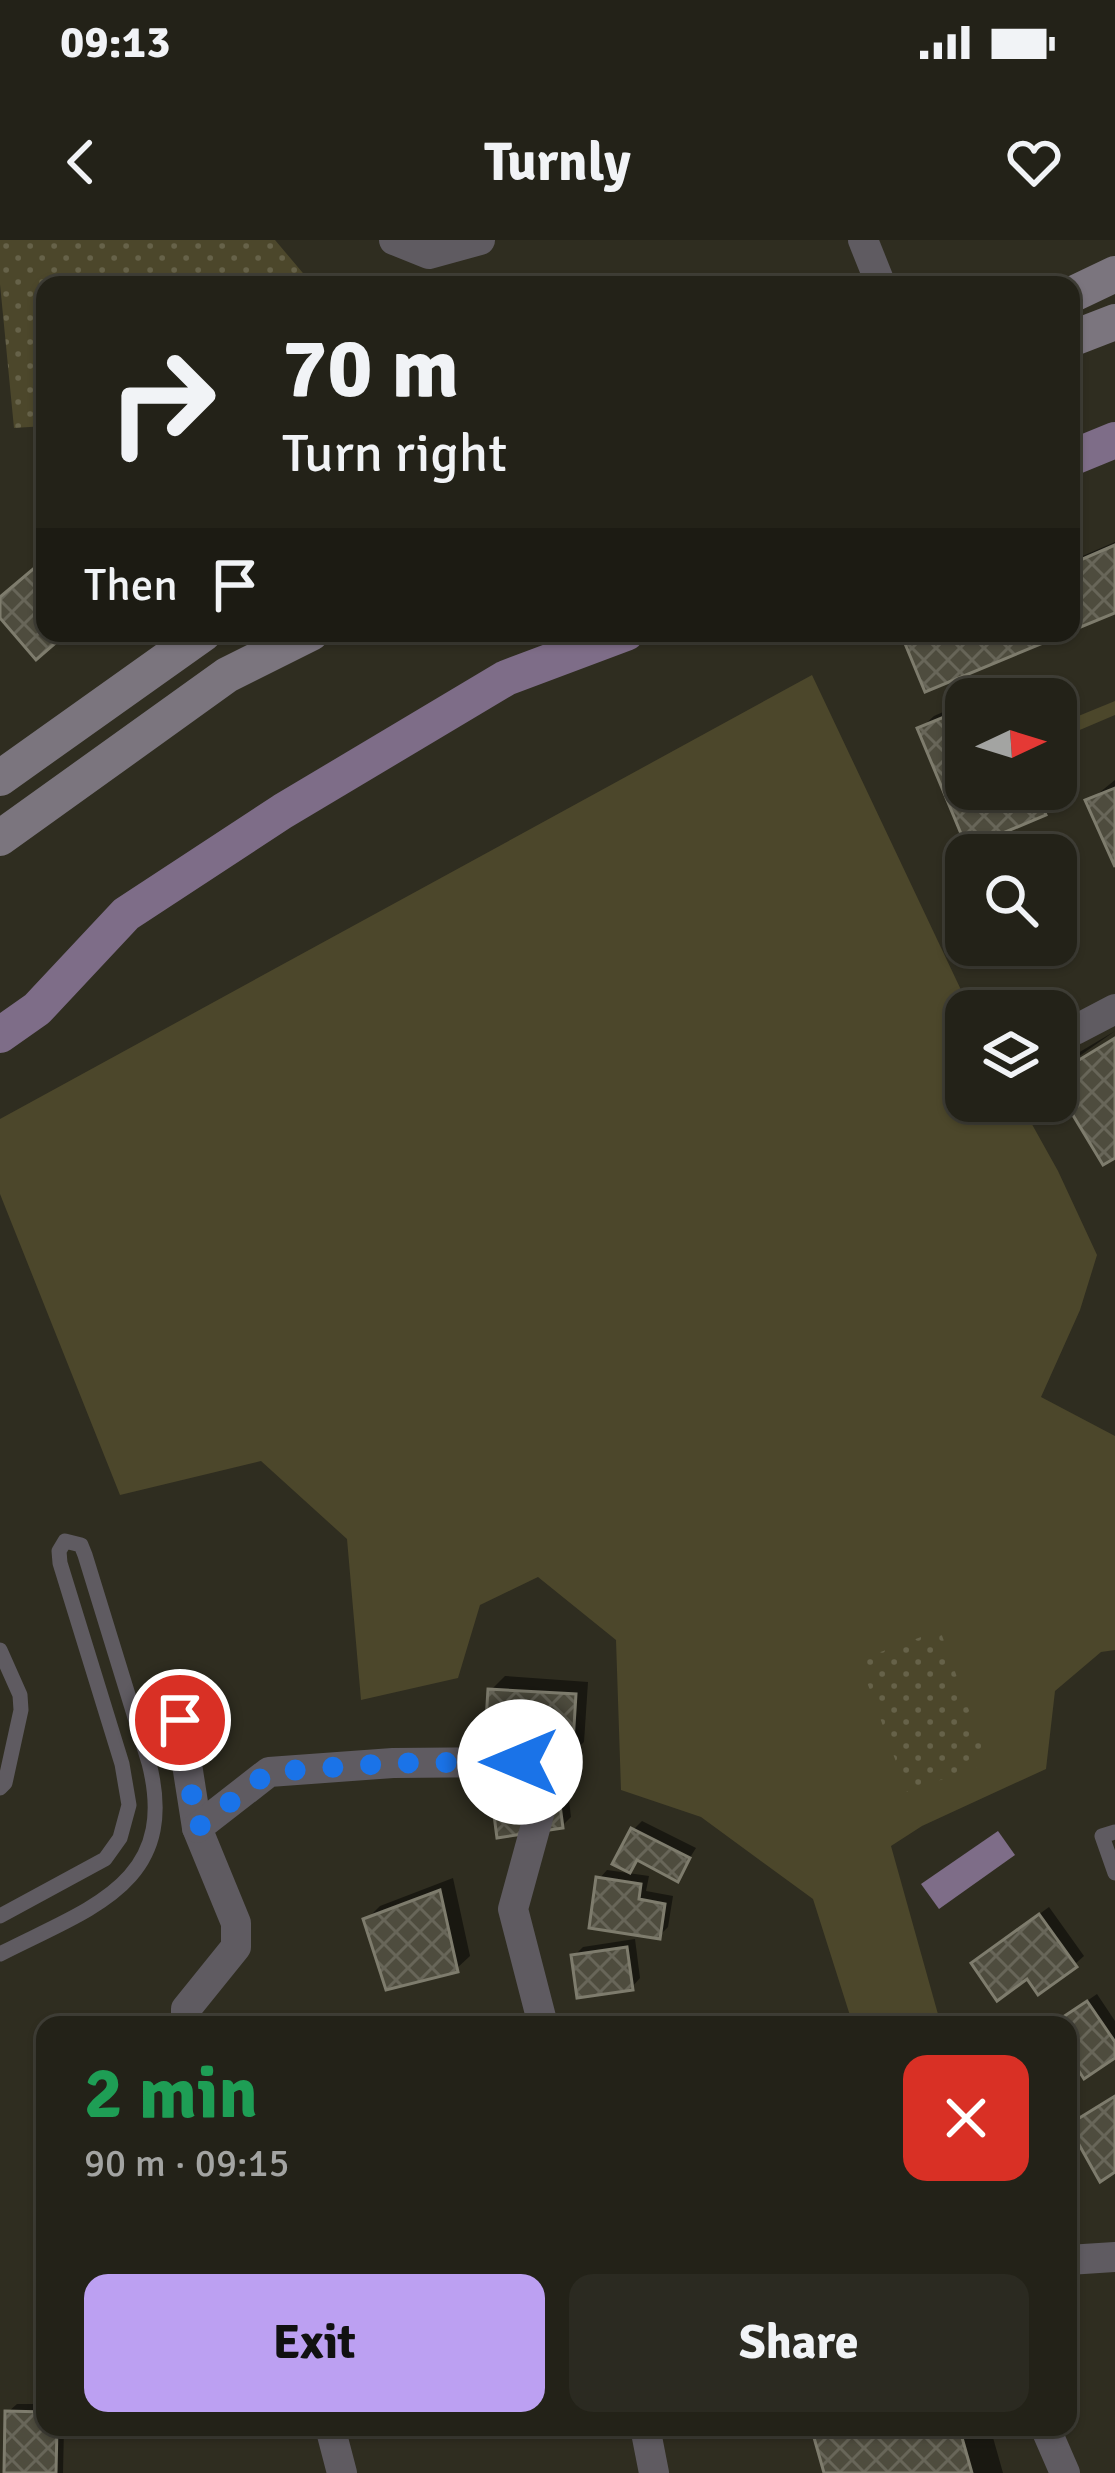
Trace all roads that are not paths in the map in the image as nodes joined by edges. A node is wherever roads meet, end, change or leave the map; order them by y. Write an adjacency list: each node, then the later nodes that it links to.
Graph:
1 (394, 240): 2 (street)
2 (480, 240)
3 (863, 240): 5 (street)
4 (1115, 274): 6 (main road)
5 (877, 276)
6 (1080, 291)
7 (1115, 322): 8 (main road)
8 (1080, 336)
9 (191, 642): 11 (main road)
10 (293, 642): 12 (main road)
11 (0, 778)
12 (0, 838)
13 (1115, 1009): 14 (street)
14 (1077, 1029)
15 (0, 1650): 17 (lane)
16 (180, 1720): 18 (street)
17 (0, 1788)
18 (197, 1828): 23 (street); 24 (street)
19 (1115, 1832): 20 (lane)
20 (1115, 1873)
21 (0, 1916): 22 (lane)
22 (0, 1954)
23 (186, 2016)
24 (541, 2016)
25 (1115, 2258): 26 (street)
26 (1077, 2260)
27 (333, 2436): 30 (street)
28 (648, 2436): 31 (street)
29 (1049, 2436): 32 (street)
30 (343, 2473)
31 (654, 2473)
32 (1065, 2473)

